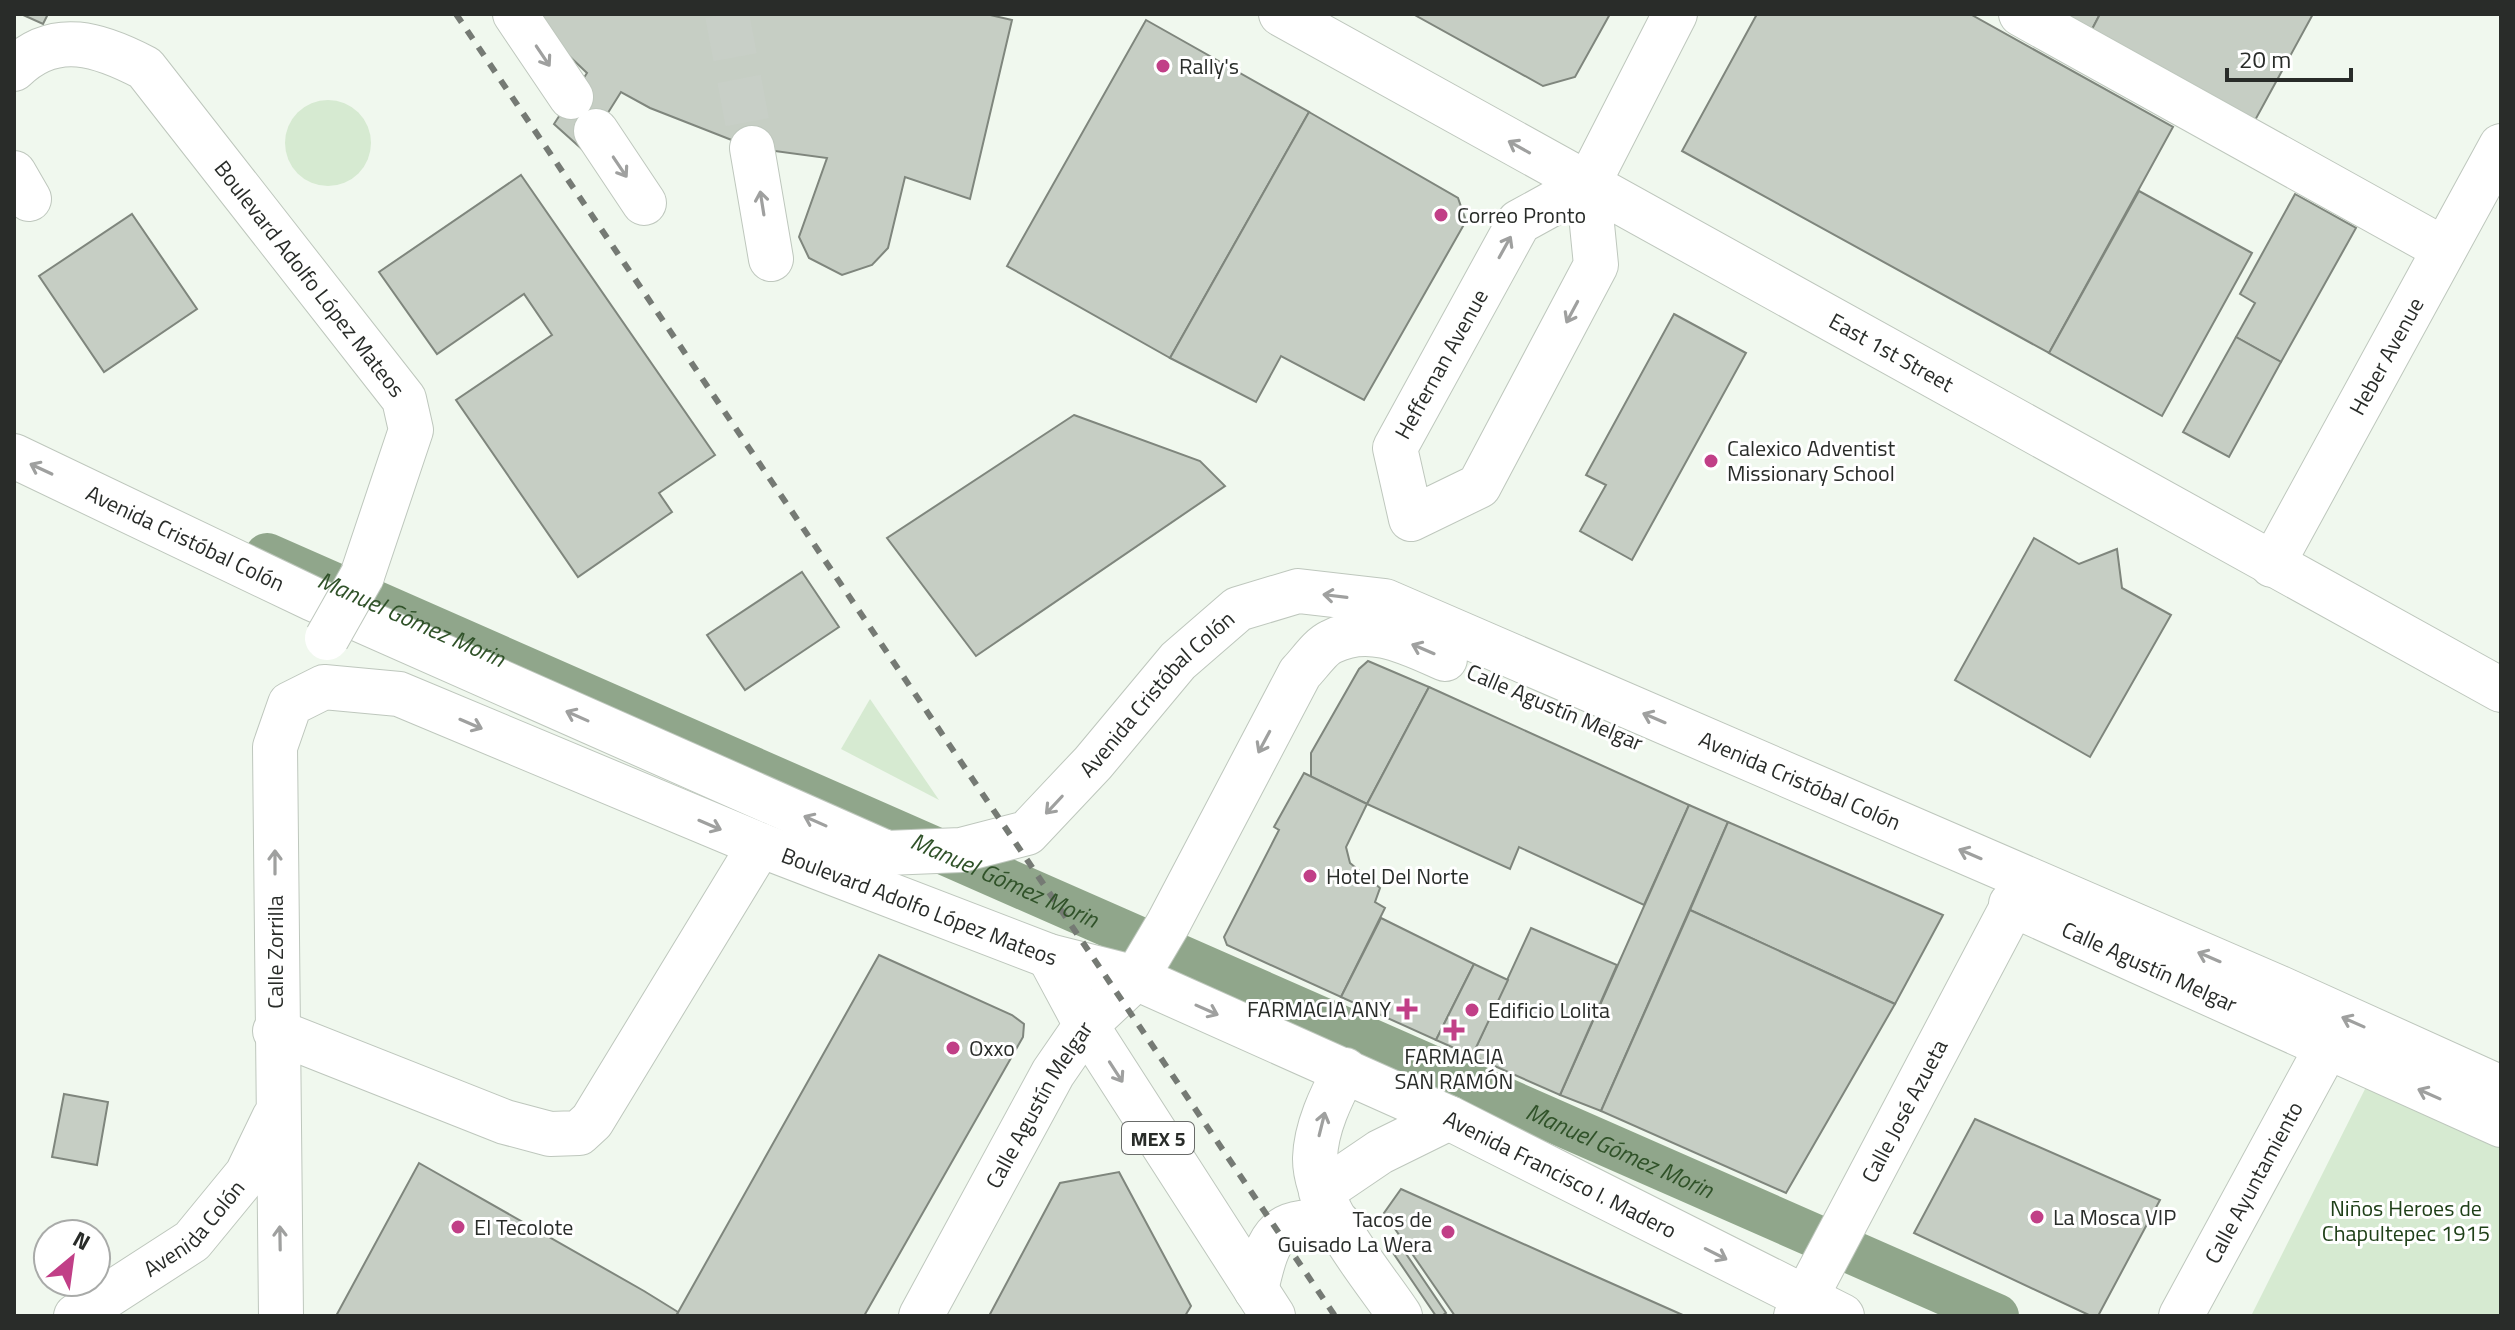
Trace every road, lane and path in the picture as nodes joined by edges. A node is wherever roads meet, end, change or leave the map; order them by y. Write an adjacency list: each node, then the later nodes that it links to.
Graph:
1 (515, 14): 9 (main road, one-way to 9)
2 (1281, 14): 8 (main road, East 1st Street, one-way to 2)
3 (1675, 14): 8 (main road)
4 (2021, 14): 10 (main road)
5 (14, 69): 14 (main road, Boulevard Adolfo López Mateos, bridge)
6 (2501, 146): 10 (main road, Heber Avenue)
7 (752, 148): 11 (main road, one-way to 7)
8 (1588, 184): 8 (main road, Heffernan Avenue, one-way to 8); 13 (main road, East 1st Street)
9 (644, 203)
10 (2444, 249): 13 (main road, Heber Avenue)
11 (771, 259)
12 (14, 456): 24 (main road, Avenida Cristóbal Colón, one-way to 12)
13 (2272, 565): 15 (main road, East 1st Street)
14 (324, 687): 16 (main road, Boulevard Adolfo López Mateos, one-way to 16); 21 (main road, Calle Zorrilla, one-way to 14)
15 (2501, 690)
16 (760, 845): 18 (main road, Boulevard Adolfo López Mateos); 21 (main road)
17 (2013, 905): 19 (main road, Calle Agustín Melgar, one-way to 19); 22 (main road, Calle Agustín Melgar); 30 (main road, Calle José Azueta)
18 (1049, 956): 19 (main road, Avenida Francisco I. Madero); 20 (main road, Boulevard Adolfo López Mateos / MEX 5)
19 (1136, 978): 20 (main road, Calle Agustín Melgar); 23 (main road, Avenida Francisco I. Madero, one-way to 23)
20 (1086, 1025): 29 (main road, Boulevard Adolfo López Mateos / MEX 5, one-way to 29); 33 (main road, Calle Agustín Melgar)
21 (275, 1031): 25 (main road, Calle Zorrilla)
22 (2326, 1049): 27 (main road, Calle Agustín Melgar, one-way to 22); 35 (main road, Calle Ayuntamiento)
23 (1345, 1070): 26 (main road, Avenida Francisco I. Madero); 28 (main road, one-way to 23)
24 (2501, 1088)
25 (278, 1108): 31 (main road, Avenida Colón); 32 (main road, Calle Zorrilla, one-way to 25)
26 (1449, 1118): 28 (main road); 30 (main road, Avenida Francisco I. Madero, one-way to 30)
27 (2501, 1125)
28 (1330, 1208): 29 (main road); 34 (main road)
29 (1264, 1303)
30 (1815, 1310)
31 (76, 1316)
32 (281, 1316)
33 (921, 1316)
34 (1400, 1316)
35 (2181, 1316)

